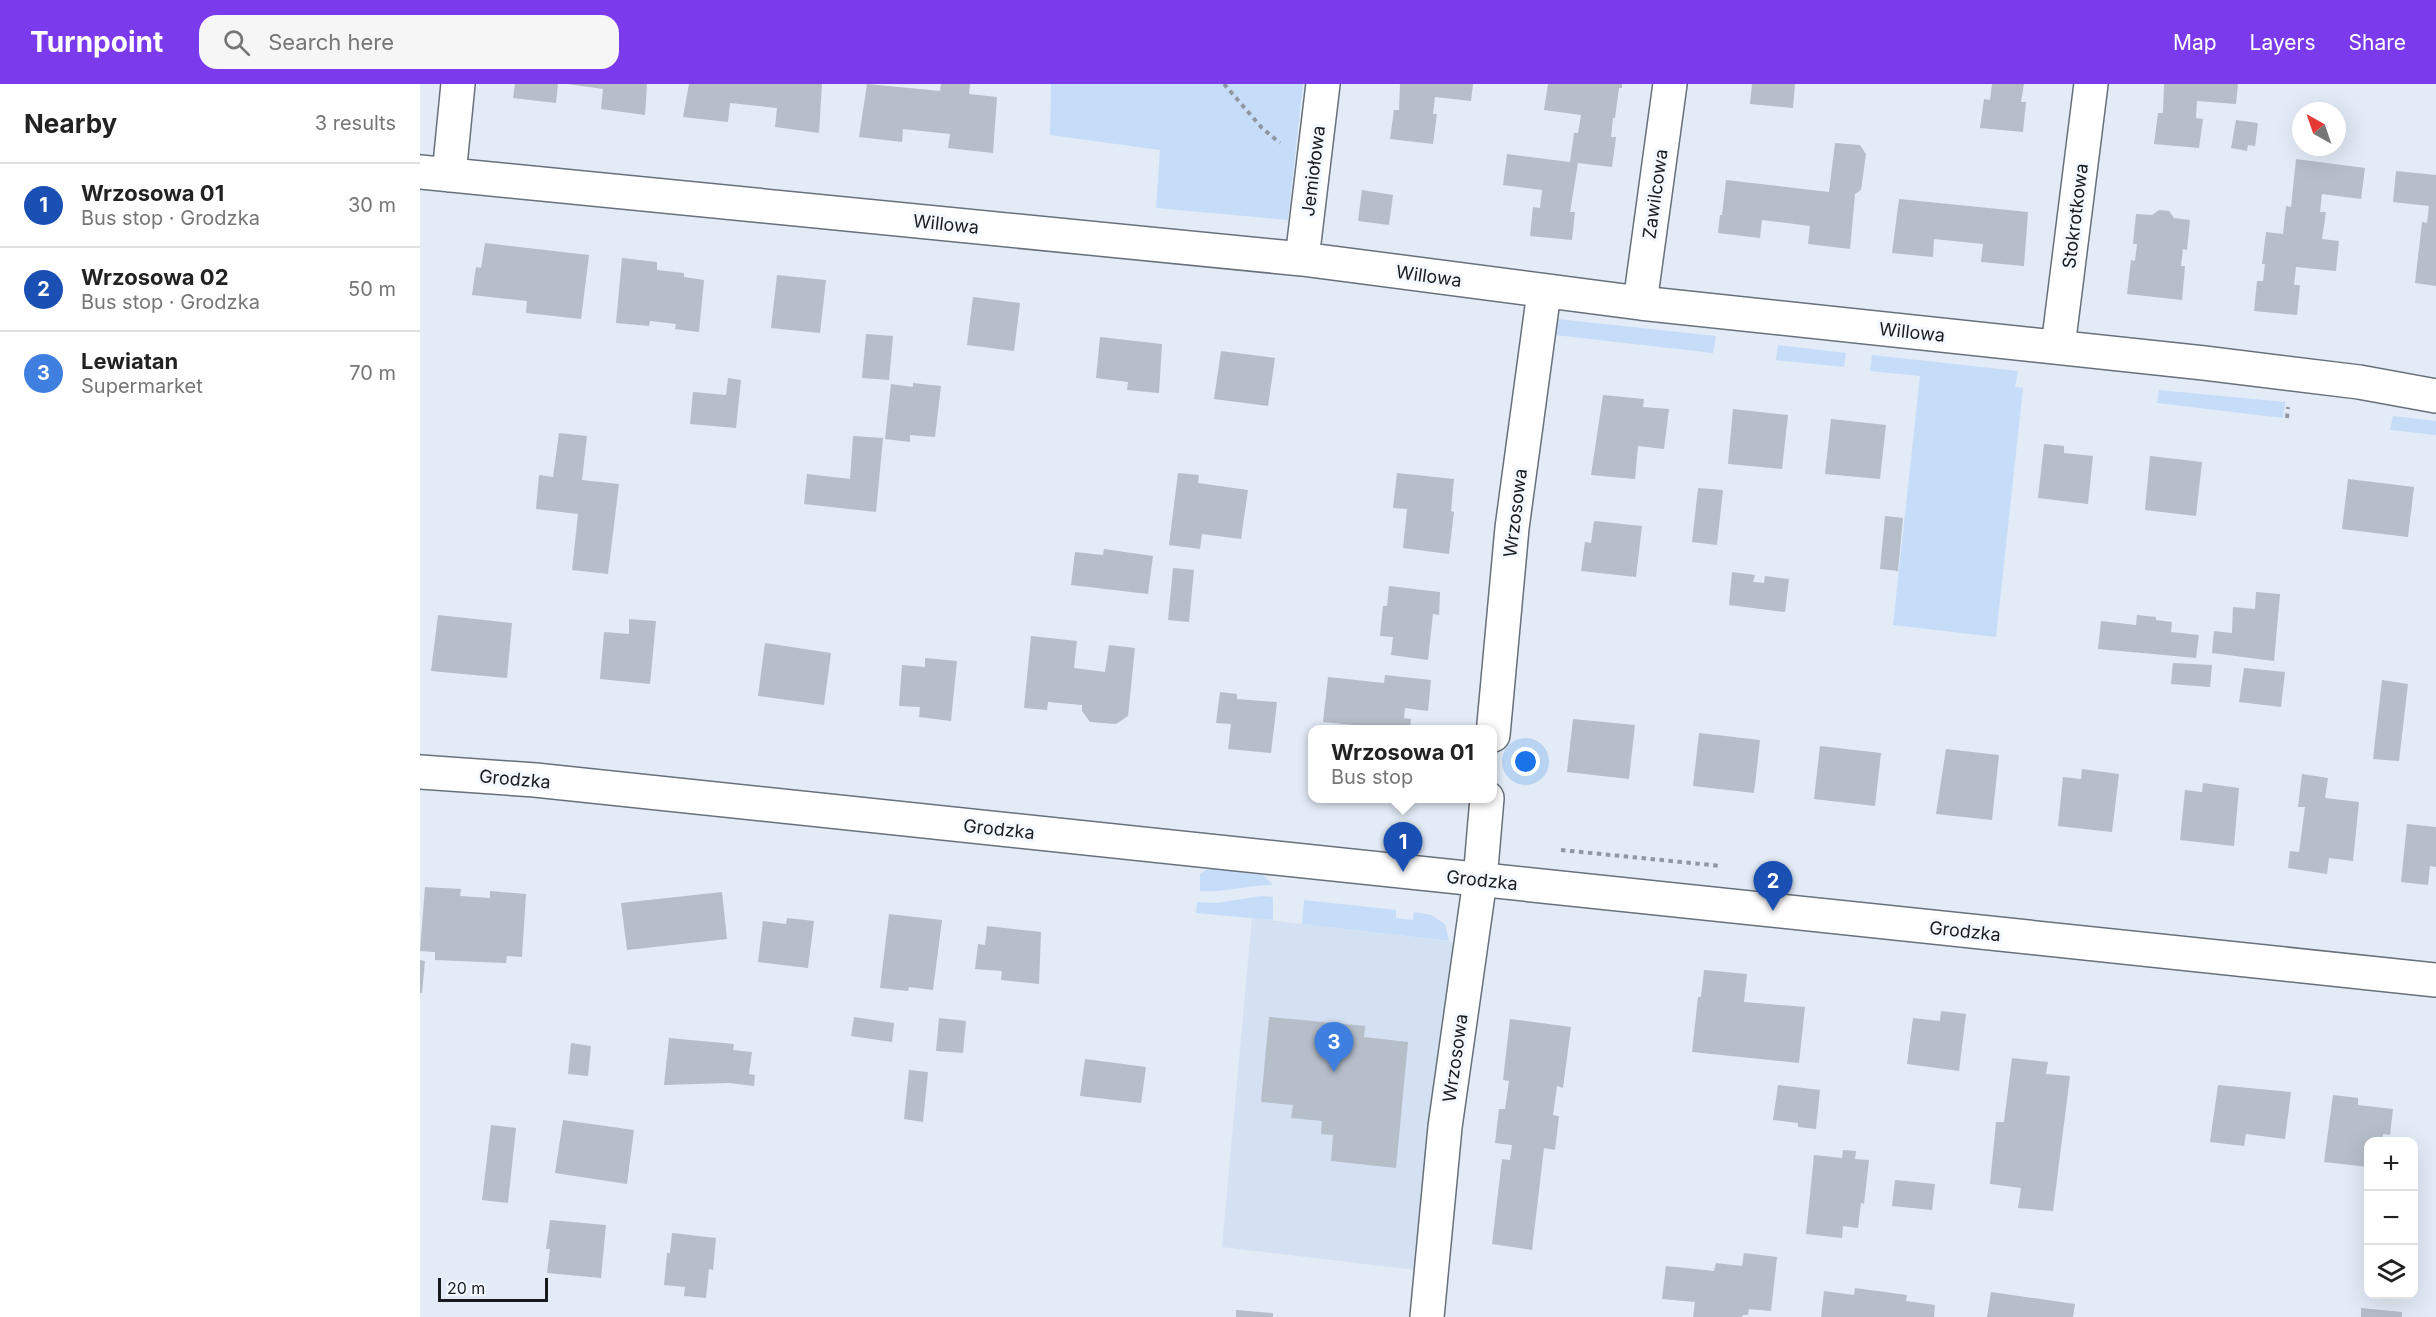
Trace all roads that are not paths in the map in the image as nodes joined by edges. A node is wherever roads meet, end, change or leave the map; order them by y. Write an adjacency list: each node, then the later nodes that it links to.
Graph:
1 (458, 84): 5 (street)
2 (1323, 84): 6 (street, Jemiołowa)
3 (1670, 84): 8 (street, Zawilcowa)
4 (2091, 84): 9 (street, Stokrotkowa)
5 (434, 174): 6 (street, Willowa)
6 (1302, 259): 7 (street, Willowa)
7 (1544, 292): 8 (street, Willowa); 11 (street, Wrzosowa)
8 (1640, 303): 9 (street, Willowa)
9 (2058, 347): 10 (street, Willowa)
10 (2436, 396)
11 (1494, 725)
12 (420, 772): 14 (street, Grodzka)
13 (1487, 803): 14 (street, Wrzosowa)
14 (1480, 880): 15 (street, Grodzka); 16 (street, Wrzosowa)
15 (2436, 980)
16 (1427, 1317)

